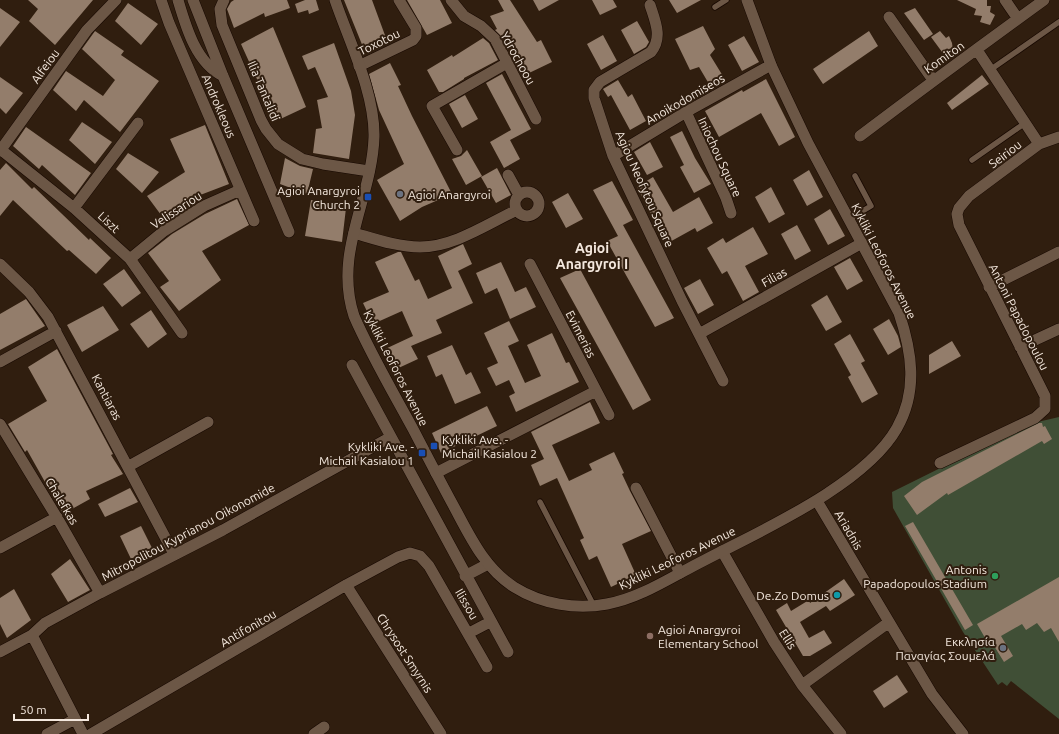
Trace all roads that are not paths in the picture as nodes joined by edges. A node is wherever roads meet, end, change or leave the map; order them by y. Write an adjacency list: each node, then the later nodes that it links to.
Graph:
1 (116, 0): 34 (street, Alfeiou)
2 (161, 0): 21 (street, Androkleous)
3 (178, 0): 19 (street)
4 (193, 0): 25 (street)
5 (224, 0): 38 (street, Ilia Tantalidi)
6 (335, 0): 23 (street, Kykliki Leoforos Avenue)
7 (399, 0): 23 (street, Toxotou)
8 (451, 0): 20 (street, Ydrochoou)
9 (726, 0): 14 (lane)
10 (747, 0): 22 (street, Kykliki Leoforos Avenue)
11 (1005, 0): 16 (street)
12 (1044, 0): 16 (street, Komiton)
13 (650, 5): 36 (street, Agiou Neofytou Square)
14 (714, 7)
15 (889, 18): 26 (street)
16 (1018, 19): 18 (street, Komiton)
17 (1059, 22): 24 (lane)
18 (977, 50): 24 (street); 26 (street, Komiton)
19 (203, 61): 21 (street); 25 (street)
20 (507, 63): 28 (street, Ydrochoou); 35 (street)
21 (188, 64): 41 (street, Androkleous)
22 (771, 65): 27 (street, Anoikodomiseos); 47 (street, Kykliki Leoforos Avenue)
23 (359, 66): 38 (street, Kykliki Leoforos Avenue)
24 (990, 70): 29 (street)
25 (222, 76): 49 (street)
26 (933, 80): 31 (street, Komiton)
27 (686, 112): 36 (street, Anoikodomiseos); 46 (street, Iniochou Square)
28 (536, 119)
29 (1025, 122): 33 (street); 37 (lane)
30 (138, 123): 44 (street)
31 (860, 136)
32 (1059, 137): 33 (street, Seiriou)
33 (1039, 144): 43 (street, Seiriou)
34 (0, 150): 44 (street, Liszt)
35 (457, 150)
36 (613, 156): 60 (street, Agiou Neofytou Square)
37 (972, 160)
38 (369, 171): 50 (street, Kykliki Leoforos Avenue)
39 (508, 175): 42 (street)
40 (855, 176): 47 (lane)
41 (240, 190): 48 (street, Androkleous); 53 (street, Velissariou)
42 (519, 195): 45 (street); 45 (street)
43 (969, 196): 56 (street, Antoni Papadopoulou)
44 (74, 208): 53 (street, Liszt)
45 (517, 210): 50 (street)
46 (731, 213)
47 (849, 219): 51 (street, Kykliki Leoforos Avenue)
48 (254, 221)
49 (289, 232)
50 (354, 232): 72 (street, Kykliki Leoforos Avenue)
51 (862, 243): 60 (street, Filias); 74 (street, Kykliki Leoforos Avenue)
52 (1059, 252): 56 (street)
53 (130, 259): 59 (street, Liszt)
54 (0, 264): 58 (street, Kantiaras)
55 (530, 264): 65 (street, Evimerias)
56 (989, 287): 61 (street, Antoni Papadopoulou)
57 (1059, 328): 61 (street)
58 (56, 331): 62 (street); 71 (street, Kantiaras)
59 (182, 333)
60 (699, 334): 64 (street, Agiou Neofytou Square)
61 (1020, 347): 70 (street, Antoni Papadopoulou)
62 (0, 362)
63 (352, 365): 69 (street)
64 (723, 382)
65 (596, 391): 66 (street, Evimerias); 72 (street)
66 (609, 415)
67 (208, 422): 71 (street)
68 (0, 424): 76 (street, Chalefkas)
69 (390, 438): 79 (street, Mitropolitou Kyprianou Oikonomide); 83 (street)
70 (940, 463)
71 (129, 466): 79 (street, Kantiaras)
72 (436, 473): 81 (street, Kykliki Leoforos Avenue)
73 (636, 488): 82 (street)
74 (817, 501): 78 (street, Kykliki Leoforos Avenue); 88 (street, Ariadnis)
75 (540, 502): 86 (lane)
76 (57, 517): 77 (street); 85 (street, Chalefkas)
77 (0, 548)
78 (722, 551): 82 (street, Kykliki Leoforos Avenue); 94 (street, Ellis)
79 (174, 554): 85 (street, Mitropolitou Kyprianou Oikonomide)
80 (420, 556): 84 (street, Antifonitou); 89 (street, Ilissou)
81 (488, 564): 83 (street); 86 (street, Kykliki Leoforos Avenue)
82 (680, 573): 86 (street, Kykliki Leoforos Avenue)
83 (465, 576): 87 (street)
84 (346, 585): 99 (street, Antifonitou); 101 (street, Chrysost Smyrnis)
85 (100, 593): 90 (street, Mitropolitou Kyprianou Oikonomide)
86 (594, 606)
87 (490, 622): 89 (street); 92 (street)
88 (888, 623): 94 (street); 103 (street, Ariadnis)
89 (469, 633): 93 (street, Ilissou)
90 (32, 635): 91 (street, Mitropolitou Kyprianou Oikonomide); 95 (street)
91 (0, 652)
92 (508, 652)
93 (487, 667)
94 (802, 685): 102 (street, Ellis)
95 (76, 719): 97 (street); 98 (street)
96 (324, 727): 100 (street)
97 (47, 734)
98 (82, 734)
99 (91, 734)
100 (314, 734)
101 (441, 734)
102 (841, 734)
103 (963, 734)

